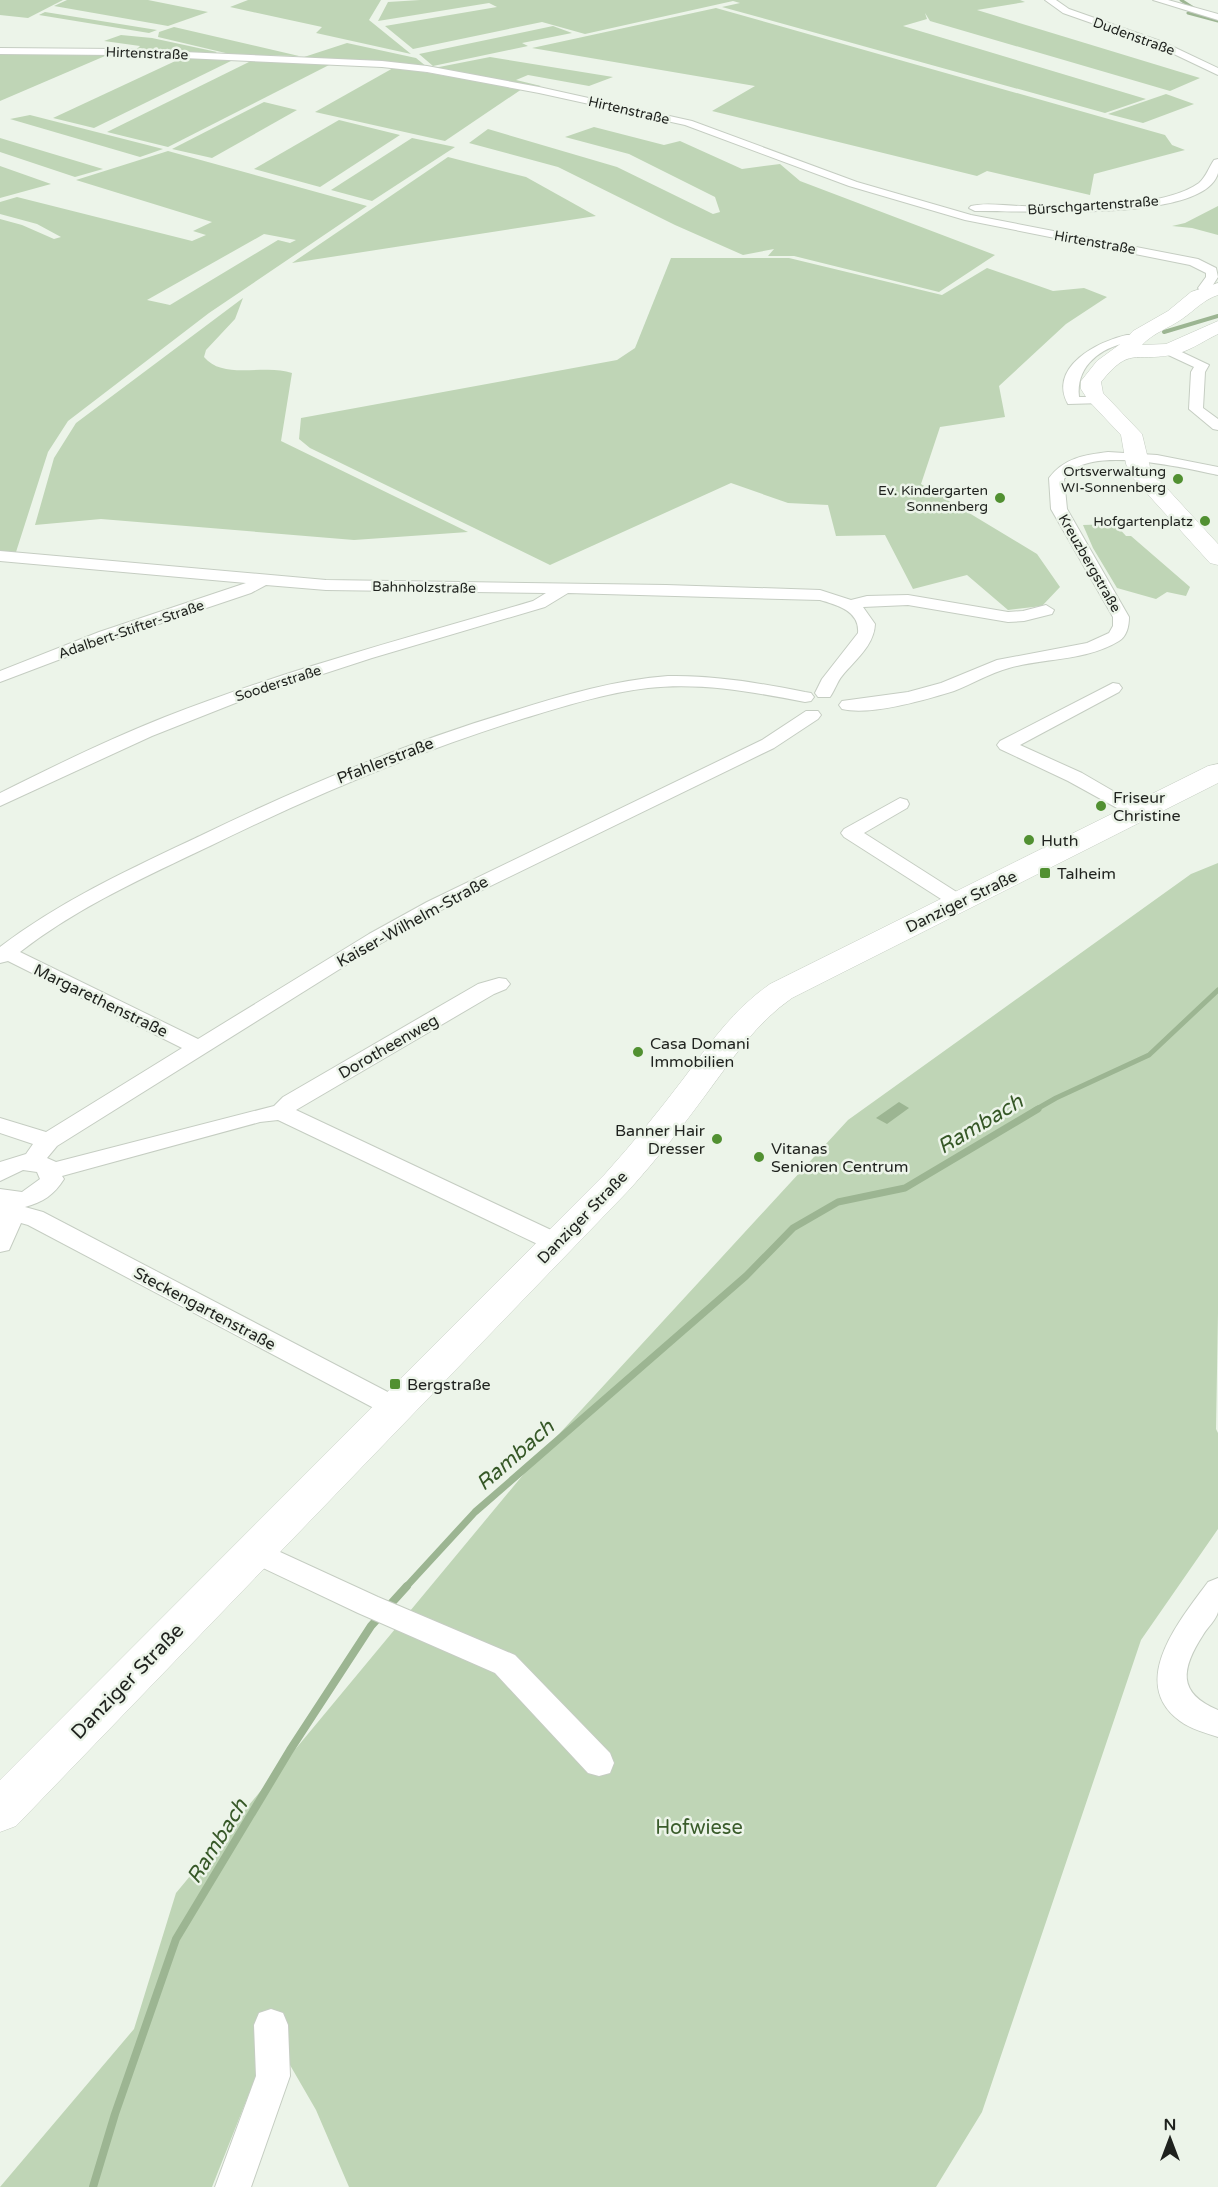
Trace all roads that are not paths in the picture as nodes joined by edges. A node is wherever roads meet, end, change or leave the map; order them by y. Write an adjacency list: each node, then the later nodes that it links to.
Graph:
1 (1050, 0): 5 (street, Dudenstraße)
2 (1158, 0): 3 (street)
3 (1218, 17)
4 (0, 51): 7 (street, Hirtenstraße)
5 (1218, 72)
6 (1218, 162): 7 (street, Bürschgartenstraße)
7 (954, 213): 8 (street, Hirtenstraße)
8 (1213, 290): 10 (main road)
9 (1218, 327): 11 (main road)
10 (1130, 345): 11 (main road); 13 (main road)
11 (1169, 350): 12 (street)
12 (1218, 426)
13 (1136, 457): 14 (street); 16 (main road); 24 (street, Kreuzbergstraße)
14 (1218, 471)
15 (3, 558): 17 (street, Bahnholzstraße)
16 (1218, 558)
17 (262, 580): 18 (street, Bahnholzstraße); 21 (street, Adalbert-Stifter-Straße)
18 (564, 589): 19 (street, Bahnholzstraße); 26 (street, Sooderstraße)
19 (848, 605): 20 (street, Bahnholzstraße); 23 (street, Bahnholzstraße)
20 (1046, 610)
21 (0, 677)
22 (1113, 688): 28 (street)
23 (824, 693): 24 (street); 24 (street)
24 (827, 710): 30 (street, Pfahlerstraße); 32 (street, Kaiser-Wilhelm-Straße)
25 (1218, 772): 28 (main road, Danziger Straße)
26 (0, 800)
27 (900, 804): 29 (street)
28 (1137, 813): 29 (main road, Danziger Straße)
29 (959, 902): 39 (main road, Danziger Straße)
30 (3, 955): 32 (street, Margarethenstraße)
31 (499, 984): 33 (street, Dorotheenweg)
32 (197, 1047): 35 (street, Kaiser-Wilhelm-Straße)
33 (280, 1112): 36 (street); 39 (street)
34 (0, 1125): 35 (street)
35 (49, 1141): 36 (street, Kaiser-Wilhelm-Straße)
36 (42, 1166): 37 (street); 38 (street, Kaiser-Wilhelm-Straße)
37 (0, 1173)
38 (9, 1203): 40 (street); 41 (street, Steckengartenstraße)
39 (557, 1243): 41 (main road, Danziger Straße)
40 (0, 1244)
41 (396, 1407): 42 (main road, Danziger Straße)
42 (254, 1551): 45 (street); 46 (main road, Danziger Straße)
43 (1218, 1590): 44 (street)
44 (1218, 1724)
45 (599, 1763)
46 (0, 1811)
47 (271, 2025): 48 (street)
48 (233, 2187)

